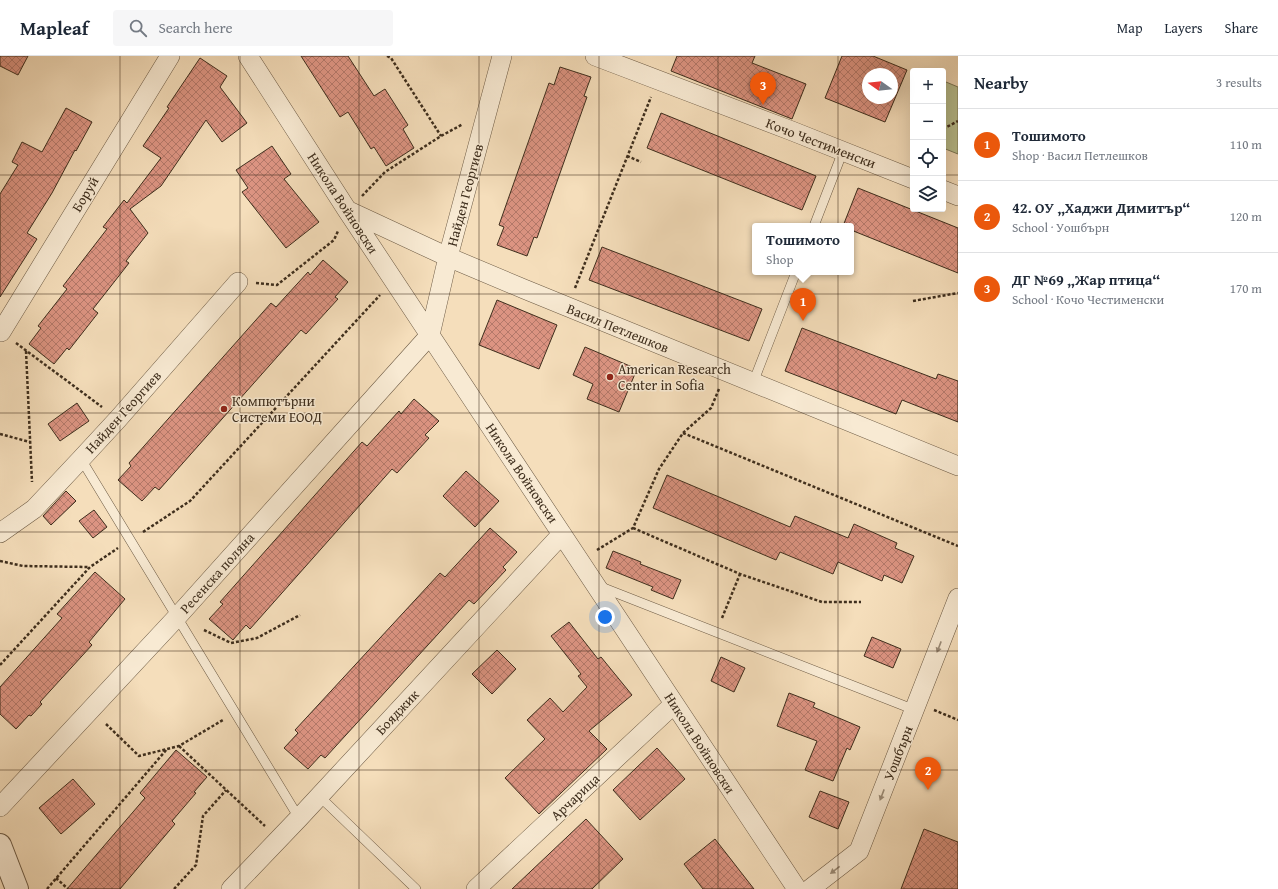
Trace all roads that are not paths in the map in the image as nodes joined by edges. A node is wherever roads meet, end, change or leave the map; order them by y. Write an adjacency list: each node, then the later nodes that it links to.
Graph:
1 (170, 56): 14 (street, Боруй)
2 (248, 56): 9 (street, Никола Войновски)
3 (502, 56): 11 (street, Найден Георгиев)
4 (595, 56): 5 (street, Кочо Честименски)
5 (843, 151): 6 (street, Кочо Честименски); 10 (lane)
6 (910, 178)
7 (946, 191): 8 (street)
8 (958, 196)
9 (348, 210): 11 (street, Васил Петлешков); 15 (street, Никола Войновски)
10 (815, 223)
11 (448, 257): 15 (street, Найден Георгиев); 16 (street, Васил Петлешков)
12 (795, 275): 16 (lane)
13 (238, 282): 17 (street, Найден Георгиев)
14 (1, 332)
15 (430, 335): 20 (street, Никола Войновски); 23 (street, Ресенска поляна)
16 (753, 383): 18 (street, Васил Петлешков)
17 (81, 459): 19 (street, Найден Георгиев); 23 (lane)
18 (958, 466)
19 (0, 533)
20 (562, 534): 21 (street, Никола Войновски); 26 (street, Бояджик)
21 (596, 585): 24 (street, Никола Войновски); 25 (lane)
22 (958, 598): 25 (street, Уошбърн, one-way to 25)
23 (177, 617): 27 (street, Ресенска поляна); 28 (lane)
24 (674, 704): 33 (street, Арчарица); 34 (street, Никола Войновски)
25 (916, 707): 35 (street, Уошбърн, one-way to 35)
26 (320, 796): 28 (street, Бояджик); 32 (lane)
27 (0, 807)
28 (299, 818): 31 (street, Бояджик)
29 (0, 845): 30 (street)
30 (17, 889)
31 (231, 889)
32 (416, 889)
33 (476, 889)
34 (797, 889)
35 (810, 889)

